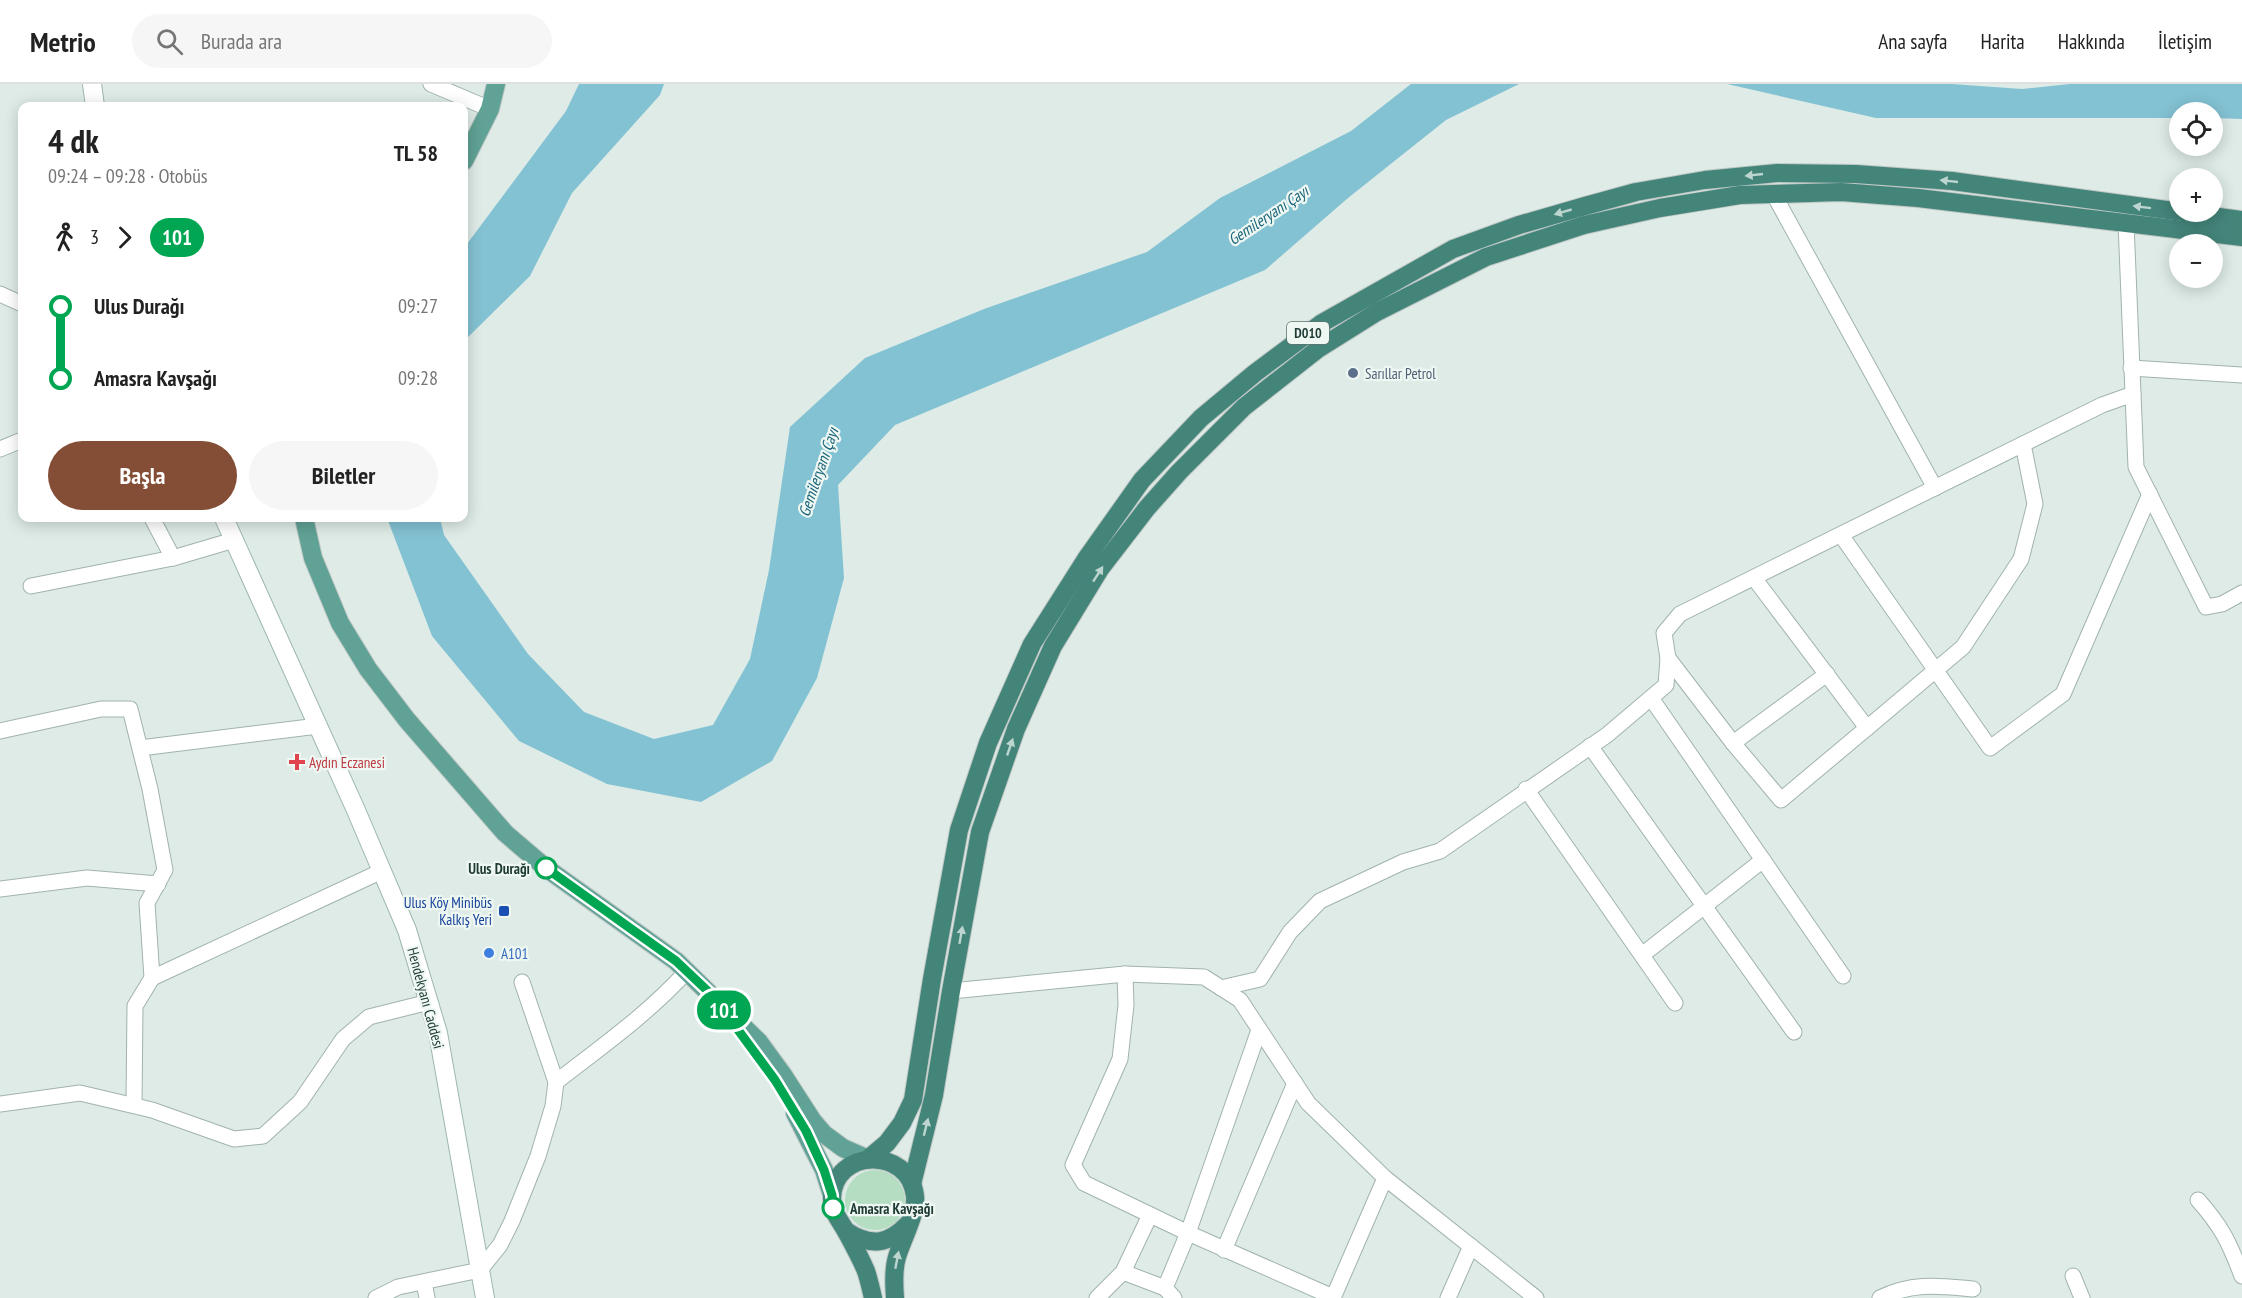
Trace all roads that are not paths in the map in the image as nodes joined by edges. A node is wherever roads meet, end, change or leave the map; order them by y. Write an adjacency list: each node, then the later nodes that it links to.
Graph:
1 (92, 84): 4 (main road)
2 (430, 84): 5 (street)
3 (496, 84): 5 (main road)
4 (94, 102)
5 (490, 109): 6 (main road)
6 (468, 153)
7 (1773, 193): 9 (highway, D010); 19 (street); 53 (highway, D010, one-way to 7)
8 (2242, 220): 63 (highway, D010, one-way to 63)
9 (2126, 223): 10 (highway, D010); 13 (street)
10 (2242, 237)
11 (0, 294): 12 (street)
12 (18, 302)
13 (2131, 368): 14 (street); 15 (street)
14 (2242, 375)
15 (2133, 394): 17 (street); 20 (street)
16 (18, 442): 18 (street)
17 (2023, 444): 19 (street); 31 (street)
18 (0, 449)
19 (1935, 488): 24 (street)
20 (2150, 494): 29 (street); 31 (street)
21 (154, 522): 26 (street)
22 (226, 522): 25 (main road, Hendekyanı Caddesi)
23 (304, 522): 47 (main road)
24 (1841, 535): 27 (street); 31 (street)
25 (234, 540): 26 (street); 34 (main road, Hendekyanı Caddesi)
26 (174, 558): 28 (street)
27 (1754, 578): 30 (street); 32 (street)
28 (31, 586)
29 (2242, 594)
30 (1668, 658): 33 (street); 37 (street)
31 (1936, 670): 35 (street)
32 (1827, 674): 35 (street); 37 (street)
33 (1651, 698): 38 (street); 41 (street)
34 (318, 726): 39 (street); 42 (main road, Hendekyanı Caddesi)
35 (1868, 728): 37 (street)
36 (0, 731): 39 (street)
37 (1734, 743)
38 (1590, 746): 40 (street); 45 (street)
39 (140, 748): 43 (street)
40 (1526, 789): 46 (street); 52 (street)
41 (1763, 860): 45 (street); 49 (street)
42 (382, 871): 50 (street); 55 (main road, Hendekyanı Caddesi)
43 (158, 884): 44 (street); 50 (street)
44 (0, 890)
45 (1705, 906): 46 (street); 58 (street)
46 (1642, 955): 56 (street)
47 (687, 970): 54 (main road); 59 (street)
48 (1125, 974): 52 (street); 53 (street); 68 (street)
49 (1843, 976)
50 (152, 978): 62 (street)
51 (522, 982): 59 (street)
52 (1221, 988): 57 (street)
53 (951, 992): 65 (highway, D010, one-way to 53)
54 (713, 996): 63 (main road); 66 (main road)
55 (429, 1002): 62 (street); 74 (main road, Hendekyanı Caddesi)
56 (1675, 1003)
57 (1259, 1030): 60 (street); 71 (street)
58 (1794, 1032)
59 (556, 1082): 74 (street)
60 (1295, 1083): 64 (street); 73 (street)
61 (0, 1104): 62 (street)
62 (134, 1106)
63 (868, 1159): 65 (highway); 66 (highway)
64 (1384, 1178): 72 (street); 87 (street)
65 (912, 1184): 69 (highway)
66 (832, 1195): 70 (highway)
67 (2198, 1200): 77 (street)
68 (1150, 1215): 71 (street); 75 (street)
69 (908, 1224): 70 (highway); 85 (highway, one-way to 69)
70 (846, 1232): 84 (highway)
71 (1188, 1233): 73 (street); 80 (street)
72 (1472, 1246): 88 (street); 89 (street)
73 (1224, 1250): 87 (street)
74 (480, 1270): 78 (street); 83 (main road, Hendekyanı Caddesi)
75 (1123, 1272): 80 (street); 86 (street)
76 (2073, 1275): 91 (street)
77 (2242, 1276)
78 (424, 1282): 81 (street); 82 (street)
79 (1977, 1292): 90 (street)
80 (1170, 1293)
81 (376, 1298)
82 (427, 1298)
83 (485, 1298)
84 (873, 1298)
85 (895, 1298)
86 (1097, 1298)
87 (1333, 1298)
88 (1448, 1298)
89 (1536, 1298)
90 (1880, 1298)
91 (2082, 1298)

